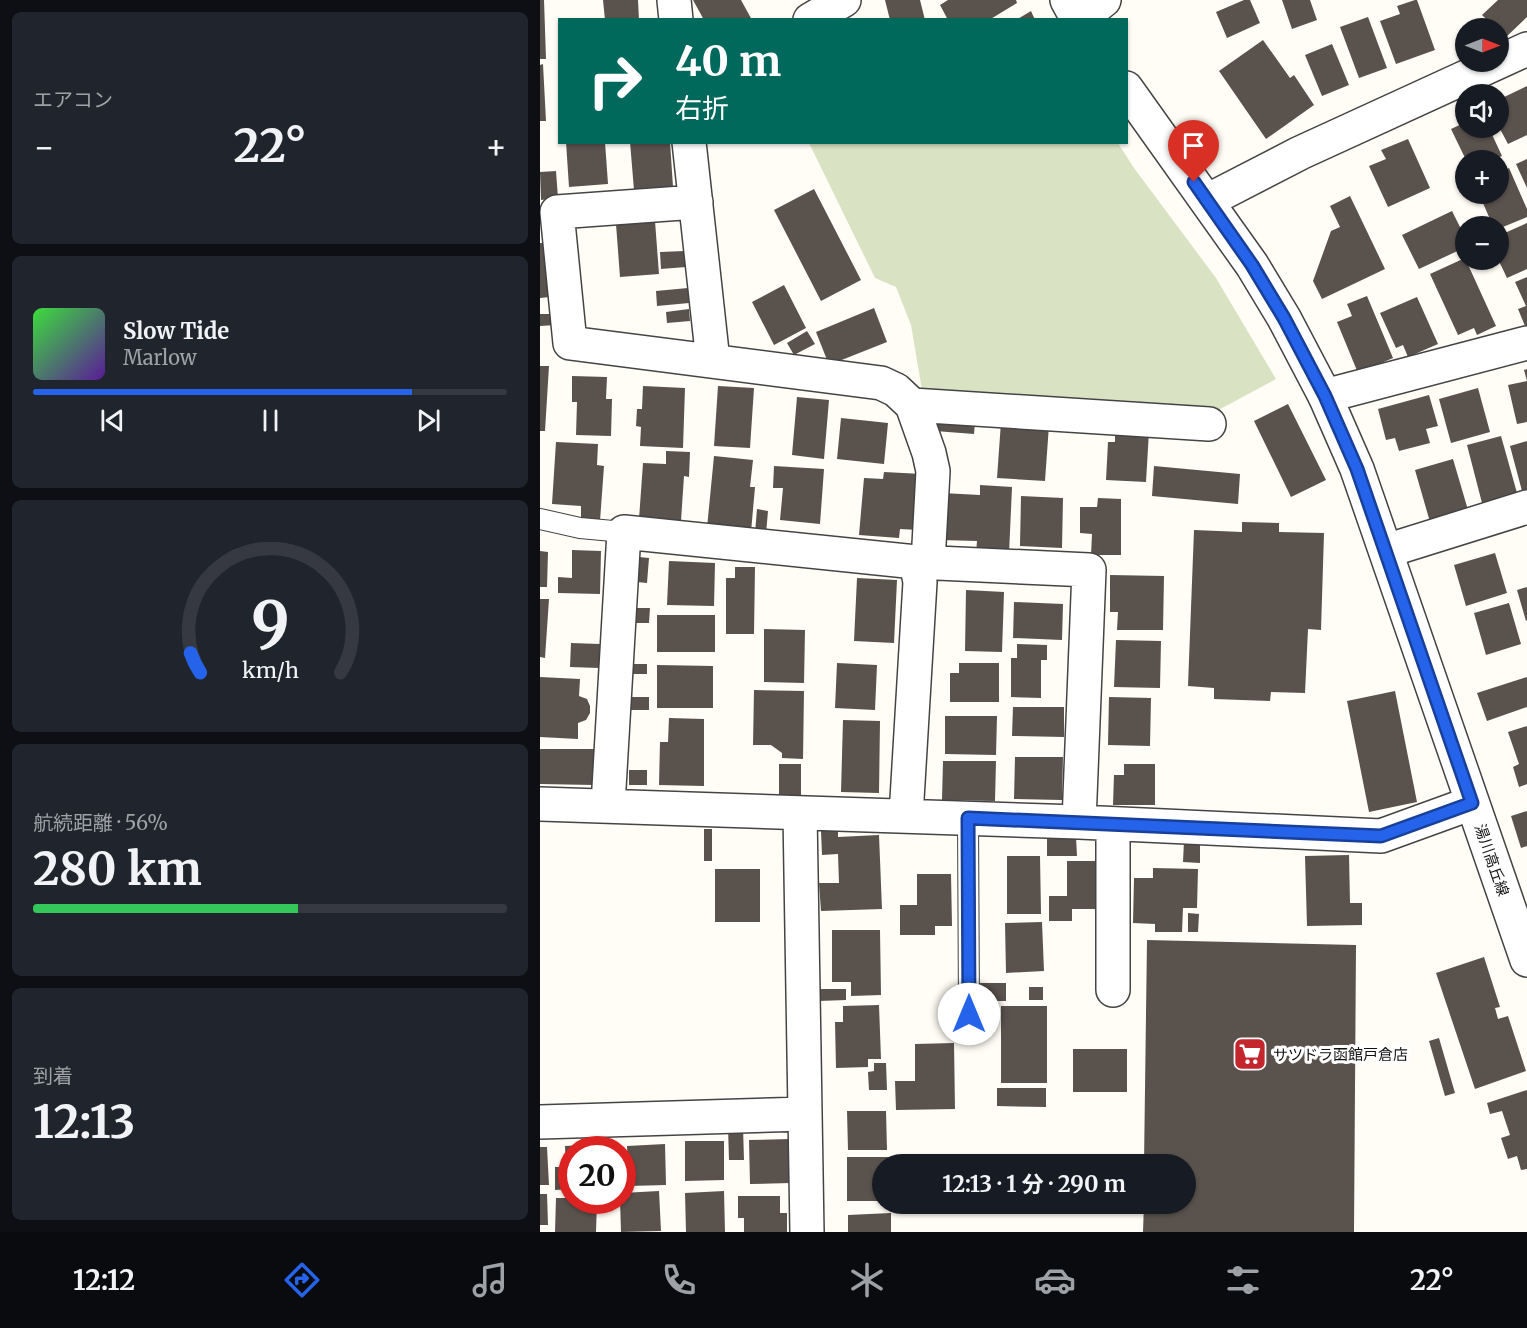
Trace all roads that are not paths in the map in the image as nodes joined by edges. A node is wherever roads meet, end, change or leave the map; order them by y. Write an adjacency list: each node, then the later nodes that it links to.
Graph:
1 (674, 0): 5 (street)
2 (844, 0): 6 (street)
3 (1067, 0): 7 (street)
4 (1104, 0): 8 (street)
5 (676, 18)
6 (813, 18)
7 (1078, 18)
8 (1082, 18)
9 (1527, 49): 12 (street)
10 (1128, 91): 12 (street, 湯川高丘線)
11 (689, 144): 13 (street)
12 (1207, 201): 16 (street, 湯川高丘線)
13 (696, 202): 15 (street); 15 (street)
14 (1527, 344): 16 (street)
15 (713, 361): 17 (street)
16 (1325, 396): 22 (street, 湯川高丘線)
17 (912, 405): 18 (street); 23 (street)
18 (1209, 424)
19 (1527, 507): 22 (street)
20 (540, 519): 21 (lane)
21 (624, 532): 23 (street); 26 (street)
22 (1386, 551): 24 (street, 湯川高丘線)
23 (922, 563): 28 (street); 30 (street)
24 (1472, 803): 31 (street); 32 (street, 湯川高丘線)
25 (540, 804): 26 (street)
26 (608, 806): 27 (street)
27 (801, 813): 28 (street); 35 (street)
28 (906, 816): 29 (street)
29 (968, 818): 30 (street); 34 (lane)
30 (1078, 822): 31 (street)
31 (1113, 824): 33 (street)
32 (1527, 960)
33 (1113, 990)
34 (969, 1014)
35 (805, 1114): 36 (street); 37 (street)
36 (540, 1122)
37 (807, 1232)

